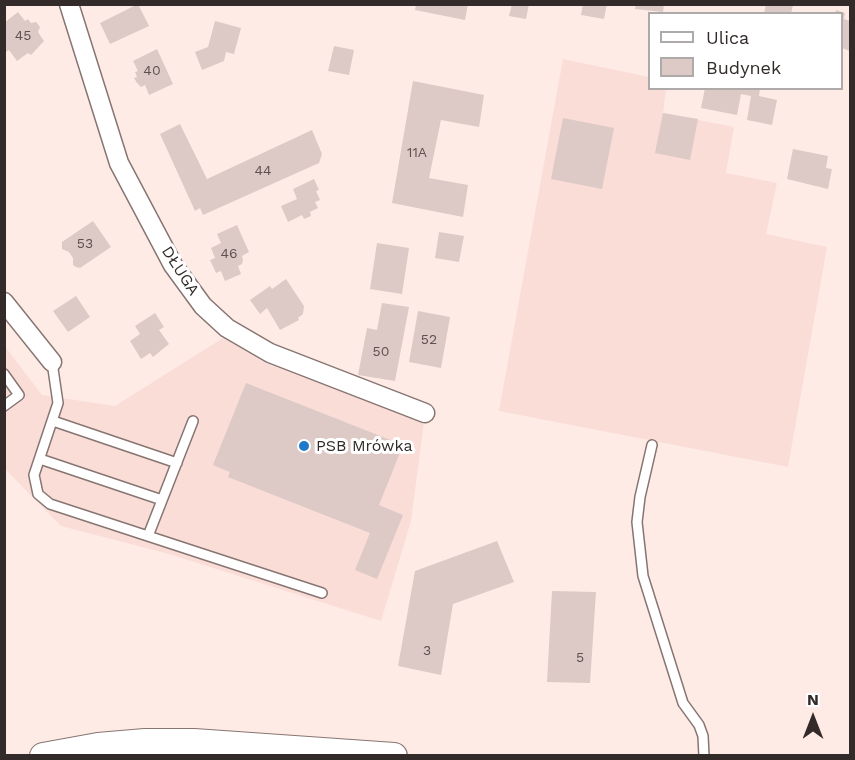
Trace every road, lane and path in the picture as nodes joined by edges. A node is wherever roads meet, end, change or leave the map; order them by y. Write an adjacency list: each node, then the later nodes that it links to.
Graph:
1 (69, 4): 6 (street, DŁUGA)
2 (6, 309): 3 (street)
3 (52, 362): 8 (lane)
4 (4, 374): 5 (lane)
5 (4, 406)
6 (425, 413)
7 (193, 420): 11 (lane)
8 (52, 421): 10 (lane); 11 (lane)
9 (652, 445): 18 (lane)
10 (40, 459): 12 (lane); 13 (lane)
11 (177, 463): 12 (lane)
12 (162, 500): 13 (lane)
13 (148, 536): 14 (lane)
14 (322, 593)
15 (329, 753): 16 (main road); 17 (main road)
16 (43, 756)
17 (394, 756)
18 (704, 756)

